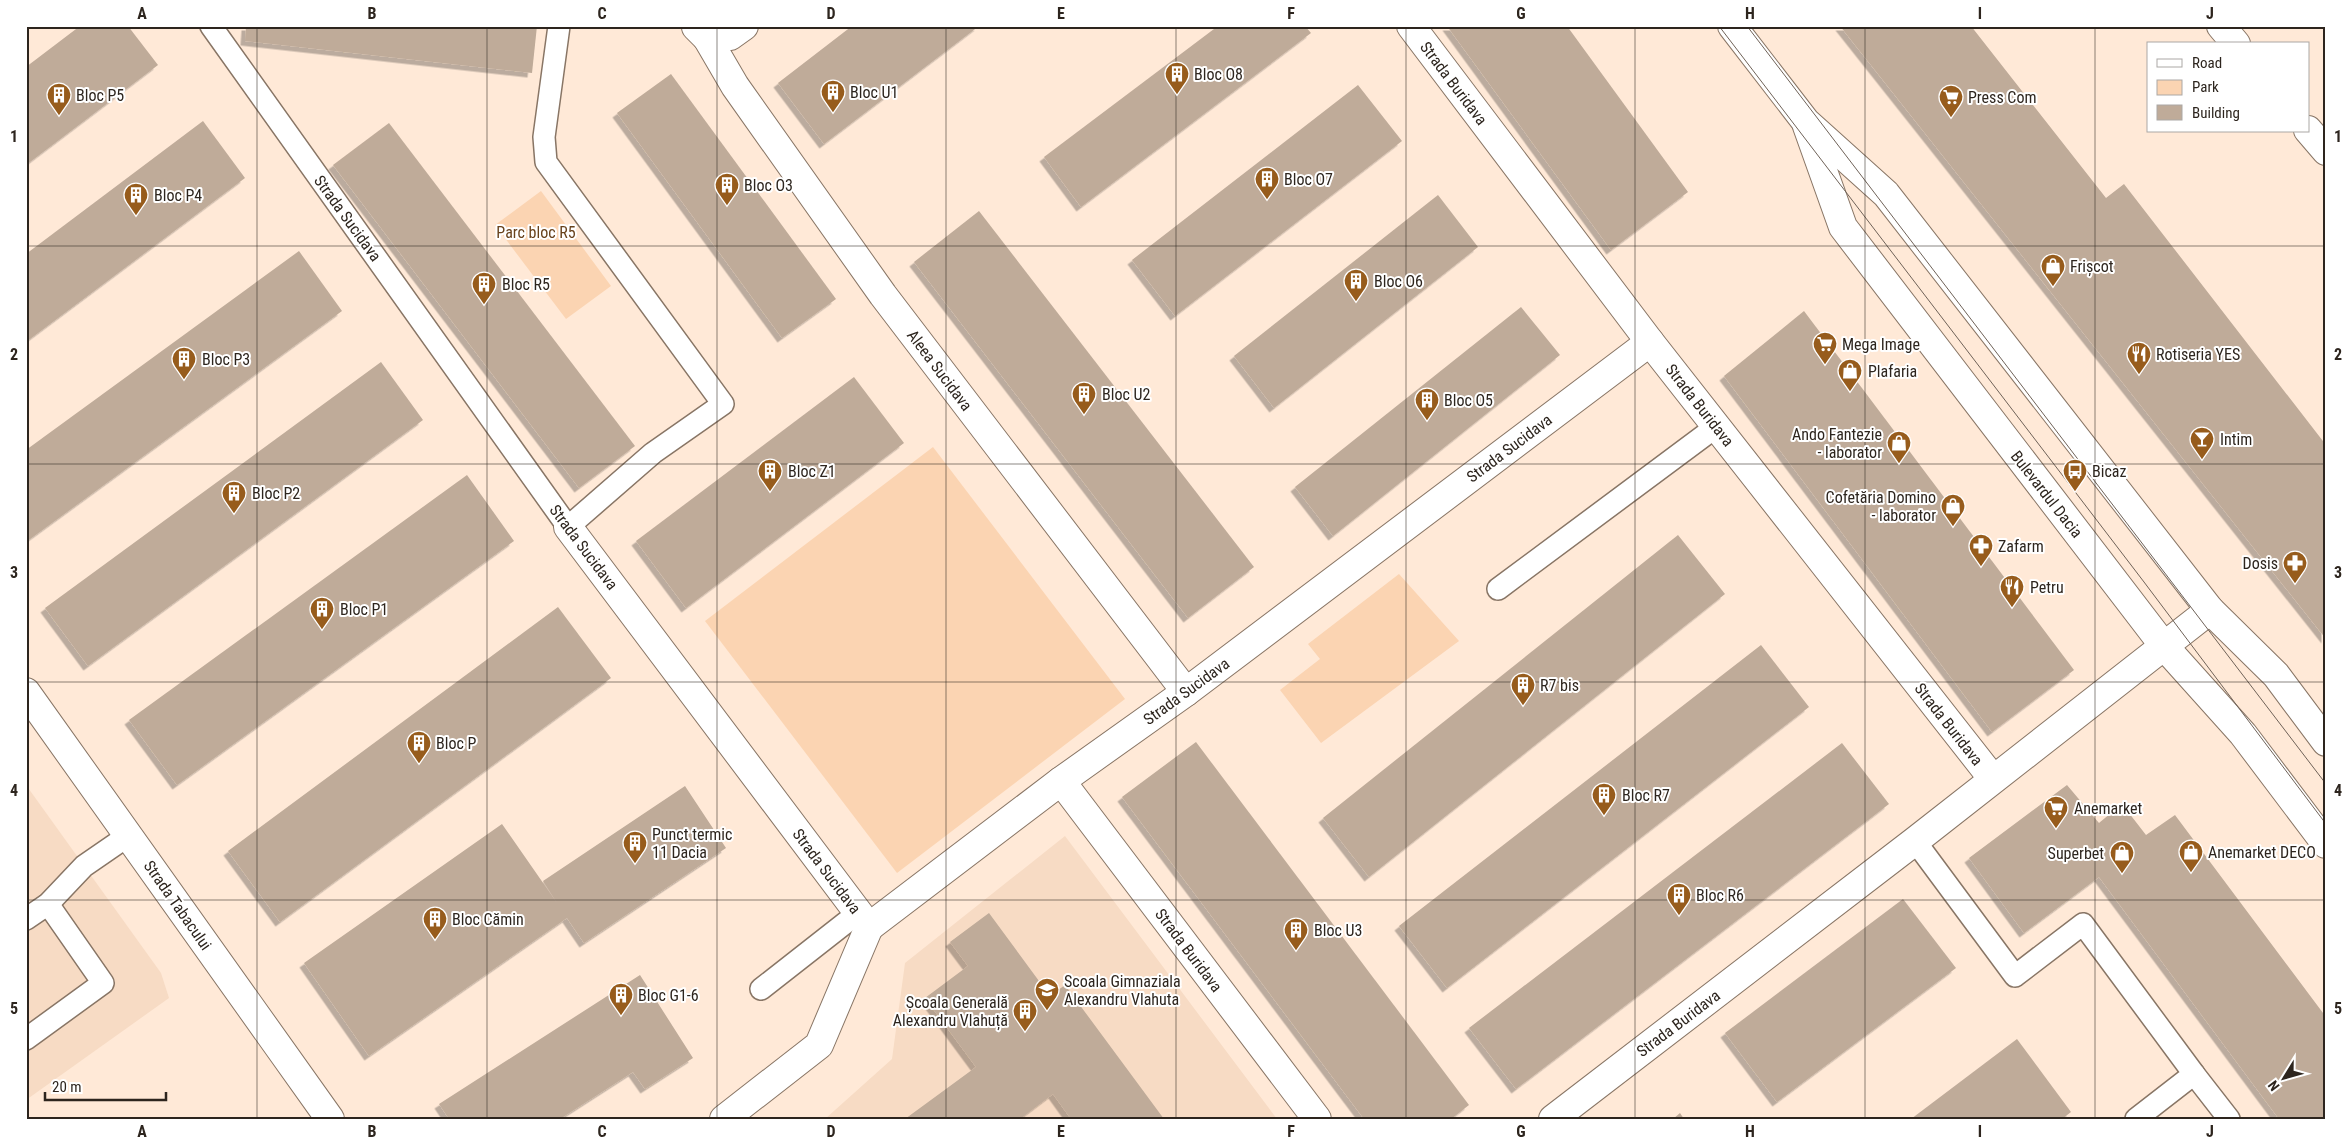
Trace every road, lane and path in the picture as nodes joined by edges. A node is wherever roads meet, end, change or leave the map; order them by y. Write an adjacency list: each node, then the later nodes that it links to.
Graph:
1 (211, 26): 14 (lane, Strada Sucidava)
2 (558, 26): 14 (lane)
3 (744, 26): 7 (street)
4 (1411, 26): 12 (street, Strada Buridava)
5 (1732, 26): 9 (street, Bulevardul Dacia)
6 (2222, 26): 8 (street)
7 (701, 32): 19 (street, Aleea Sucidava)
8 (2234, 42)
9 (1806, 122): 16 (street, Bulevardul Dacia); 17 (street, Bulevardul Dacia)
10 (2310, 132): 11 (street)
11 (2326, 151)
12 (1650, 342): 13 (street, Strada Buridava); 19 (street, Strada Sucidava)
13 (1717, 426): 15 (lane); 21 (street, Strada Buridava)
14 (568, 527): 28 (street, Strada Sucidava)
15 (1498, 589)
16 (2210, 610): 17 (street, Strada Buridava); 20 (street, Bulevardul Dacia)
17 (2164, 646): 21 (street, Strada Buridava); 25 (street, Bulevardul Dacia)
18 (26, 692): 23 (street, Strada Tabacului)
19 (1186, 692): 22 (street, Strada Sucidava)
20 (2326, 742)
21 (1993, 779): 24 (street, Strada Buridava)
22 (1062, 781): 28 (street, Strada Sucidava); 34 (street, Strada Buridava)
23 (128, 835): 26 (lane); 32 (street, Strada Tabacului)
24 (1915, 841): 31 (lane); 35 (street, Strada Buridava)
25 (2326, 844)
26 (48, 904): 27 (lane); 30 (lane)
27 (26, 919)
28 (864, 920): 29 (lane); 33 (street)
29 (761, 989)
30 (26, 1039)
31 (2194, 1074): 36 (lane); 37 (lane)
32 (330, 1119)
33 (724, 1119)
34 (1317, 1119)
35 (1553, 1119)
36 (2136, 1119)
37 (2229, 1119)

